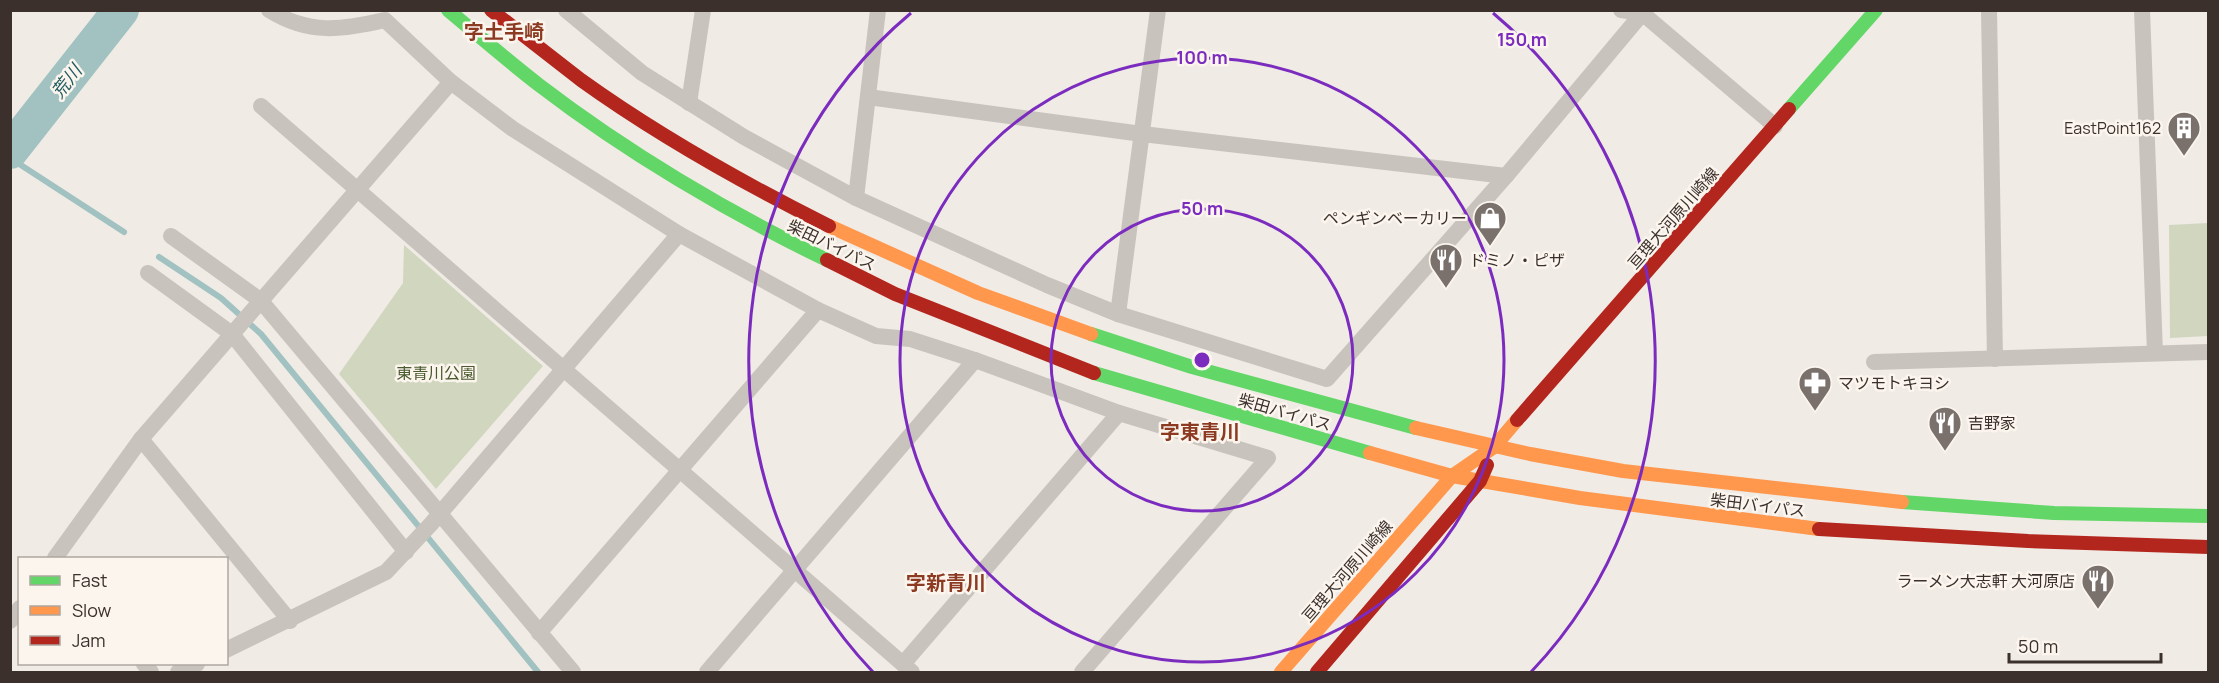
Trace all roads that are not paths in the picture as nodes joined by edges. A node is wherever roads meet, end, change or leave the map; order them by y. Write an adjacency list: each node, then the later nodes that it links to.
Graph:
1 (269, 10): 13 (street)
2 (448, 10): 40 (main road, 柴田バイパス)
3 (491, 10): 38 (main road, 柴田バイパス)
4 (566, 10): 16 (street)
5 (703, 10): 16 (street)
6 (878, 10): 15 (street)
7 (1158, 10): 19 (street)
8 (1621, 10): 12 (street)
9 (1876, 10): 18 (main road, 亘理大河原川崎線)
10 (1989, 10): 32 (street)
11 (2142, 10): 31 (street)
12 (1643, 12): 18 (street); 20 (street)
13 (385, 15): 14 (street)
14 (451, 82): 21 (street); 23 (street)
15 (868, 97): 19 (street); 22 (street)
16 (689, 103): 22 (street)
17 (261, 106): 21 (street)
18 (1775, 126): 38 (main road, 亘理大河原川崎線)
19 (1142, 134): 20 (street); 28 (street)
20 (1506, 176): 28 (street)
21 (355, 190): 26 (street); 35 (street)
22 (856, 198): 28 (street)
23 (679, 234): 27 (street); 35 (street)
24 (171, 236): 26 (street)
25 (148, 273): 29 (street)
26 (258, 303): 29 (street); 43 (street)
27 (818, 310): 33 (street); 39 (street)
28 (1118, 314)
29 (235, 330): 37 (street); 45 (street)
30 (2208, 352): 31 (street)
31 (2155, 353): 32 (street)
32 (1995, 359): 34 (street)
33 (975, 360): 36 (street); 47 (street)
34 (1874, 362)
35 (563, 370): 39 (street); 43 (street)
36 (1119, 413): 52 (street); 56 (street)
37 (141, 439): 46 (street); 48 (street)
38 (1494, 447): 40 (main road, 亘理大河原川崎線); 41 (main road, 亘理大河原川崎線); 42 (main road, 柴田バイパス)
39 (680, 472): 47 (street); 49 (street)
40 (1452, 476): 41 (main road, 柴田バイパス); 57 (main road, 亘理大河原川崎線)
41 (1480, 481): 44 (main road, 柴田バイパス); 58 (main road, 亘理大河原川崎線)
42 (2208, 516)
43 (435, 520): 45 (street); 49 (street)
44 (2208, 547)
45 (410, 548): 48 (street)
46 (58, 557)
47 (794, 571): 52 (street); 55 (street)
48 (290, 621): 50 (street)
49 (539, 633): 54 (street)
50 (228, 649)
51 (193, 665): 53 (street)
52 (907, 668)
53 (178, 672)
54 (573, 672)
55 (707, 672)
56 (1082, 672)
57 (1281, 672)
58 (1317, 672)

